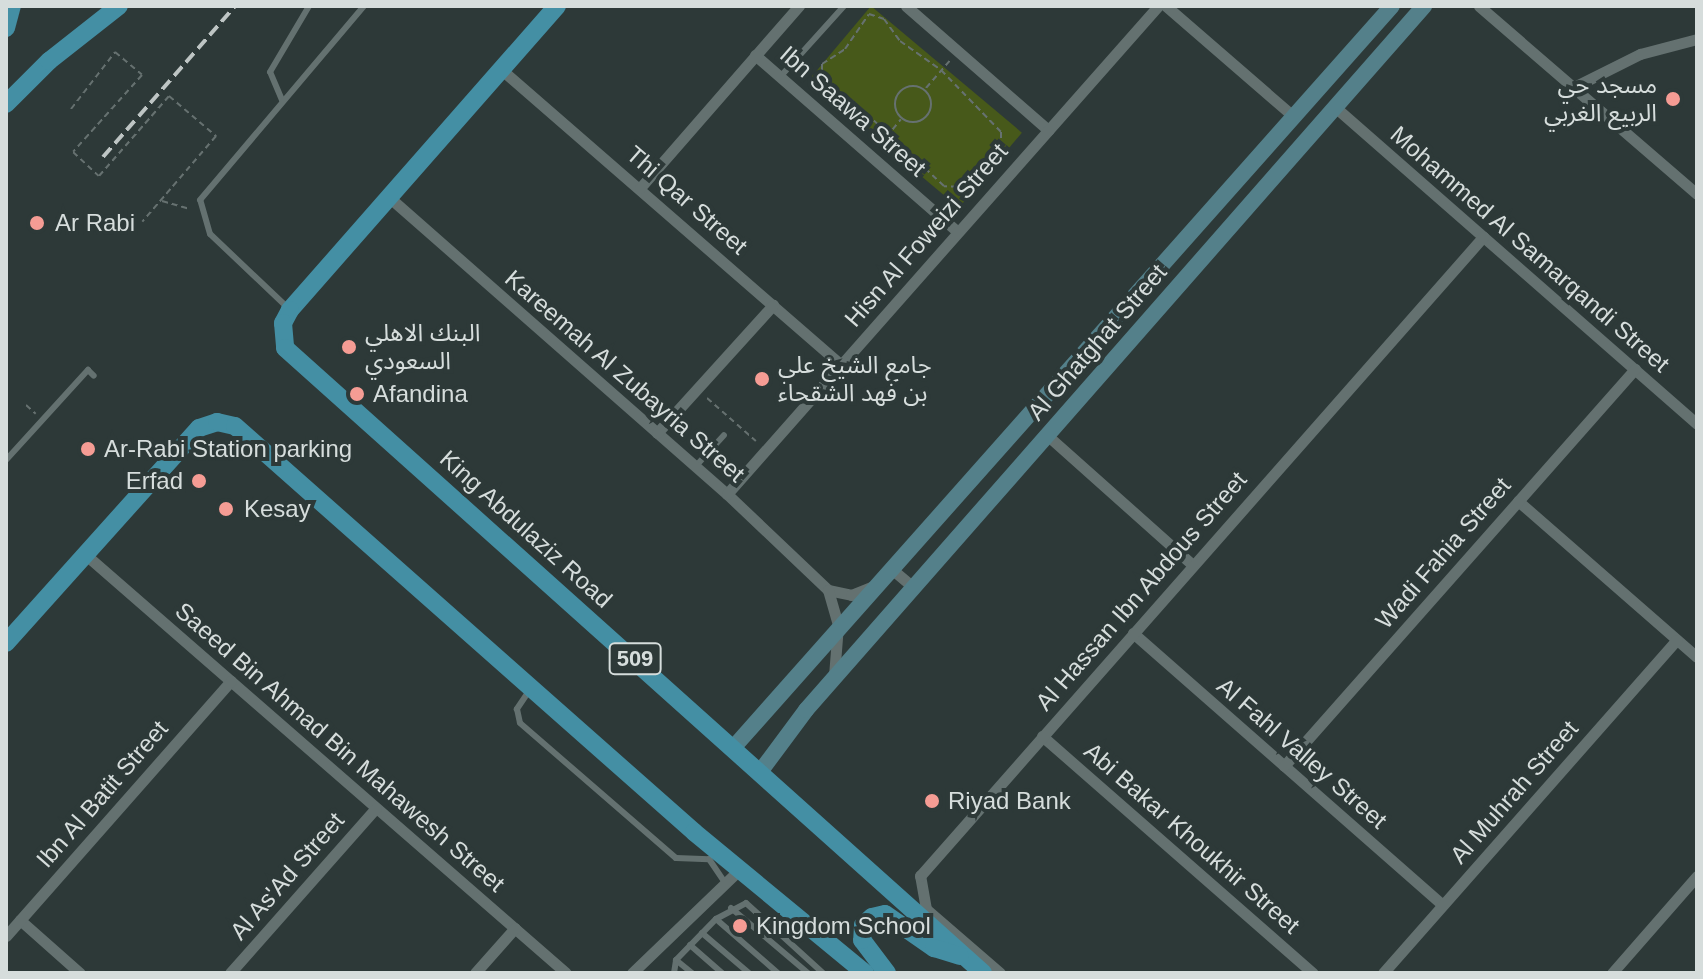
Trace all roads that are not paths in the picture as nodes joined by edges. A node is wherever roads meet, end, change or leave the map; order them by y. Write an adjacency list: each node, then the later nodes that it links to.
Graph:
1 (12, 6): 14 (main road)
2 (119, 6): 23 (main road)
3 (309, 6): 22 (lane)
4 (364, 6): 22 (lane)
5 (557, 6): 18 (main road)
6 (799, 6): 16 (street)
7 (844, 6): 20 (lane)
8 (906, 6): 26 (street)
9 (1158, 6): 26 (street, Hisn Al Foweizi Street)
10 (1166, 6): 25 (street)
11 (1392, 6): 17 (street, Al Ghatghat Street)
12 (1424, 6): 19 (street, Al Ghatghat Street)
13 (1479, 6): 21 (street)
14 (6, 28)
15 (1697, 39): 21 (street)
16 (755, 55): 20 (street, Ibn Saawa Street); 27 (street)
17 (1347, 56): 19 (street); 25 (street, Al Ghatghat Street)
18 (503, 71): 27 (street, Thi Qar Street); 29 (main road)
19 (1366, 72): 24 (street, Al Ghatghat Street)
20 (780, 77): 30 (street, Ibn Saawa Street)
21 (1574, 87): 28 (street)
22 (282, 100): 33 (lane)
23 (6, 104)
24 (1335, 107): 31 (street, Mohammed Al Samarqandi Street); 40 (street, Al Ghatghat Street)
25 (1294, 117): 47 (street, Al Ghatghat Street)
26 (1048, 130): 30 (street, Hisn Al Foweizi Street)
27 (640, 188): 32 (street, Thi Qar Street)
28 (1697, 194)
29 (390, 198): 33 (main road); 38 (street, Kareemah Al Zubayria Street)
30 (958, 232): 34 (street, Hisn Al Foweizi Street)
31 (1483, 237): 35 (street, Mohammed Al Samarqandi Street); 46 (street, Al Hassan Ibn Abdous Street)
32 (773, 305): 34 (street, Thi Qar Street); 38 (street)
33 (290, 310): 61 (main road, King Abdulaziz Road / 509)
34 (841, 365): 43 (street, Hisn Al Foweizi Street)
35 (1635, 369): 37 (street, Mohammed Al Samarqandi Street); 44 (street, Wadi Fahia Street)
36 (94, 376): 41 (lane)
37 (1697, 424)
38 (657, 433): 42 (street, Kareemah Al Zubayria Street)
39 (724, 435): 42 (lane)
40 (1048, 436): 46 (street); 48 (street, Al Ghatghat Street)
41 (6, 460)
42 (695, 467): 43 (street, Kareemah Al Zubayria Street)
43 (727, 494): 49 (street, Kareemah Al Zubayria Street)
44 (1518, 501): 52 (street); 62 (street, Wadi Fahia Street)
45 (86, 555): 53 (main road); 56 (street, Saeed Bin Ahmad Bin Mahawesh Street); 57 (main road)
46 (1193, 565): 50 (street, Al Hassan Ibn Abdous Street)
47 (894, 571): 48 (street); 49 (street); 51 (street, Al Ghatghat Street)
48 (914, 588): 55 (street, Al Ghatghat Street)
49 (828, 590): 51 (street)
50 (1133, 633): 60 (street, Al Hassan Ibn Abdous Street); 62 (street, Al Fahl Valley Street)
51 (838, 635): 55 (street); 58 (street, Al Ghatghat Street)
52 (1677, 640): 54 (street); 68 (street, Al Muhrah Street)
53 (7, 641)
54 (1697, 657)
55 (834, 679): 59 (street, Al Ghatghat Street)
56 (231, 681): 64 (street, Saeed Bin Ahmad Bin Mahawesh Street); 71 (street, Ibn Al Batit Street)
57 (532, 688): 65 (main road); 67 (lane)
58 (785, 692): 59 (street); 61 (street, Al Ghatghat Street)
59 (806, 710): 63 (street, Al Ghatghat Street)
60 (1042, 736): 93 (street, Al Hassan Ibn Abdous Street); 94 (street, Abi Bakar Khoukhir Street)
61 (733, 748): 63 (main road, King Abdulaziz Road / 509)
62 (1284, 766): 68 (street, Al Fahl Valley Street)
63 (760, 772): 76 (main road, King Abdulaziz Road / 509)
64 (376, 808): 72 (street, Saeed Bin Ahmad Bin Mahawesh Street); 80 (street, Al As'Ad Street)
65 (740, 869): 67 (street); 78 (main road)
66 (1697, 876): 96 (street)
67 (726, 884): 83 (street)
68 (1443, 905): 95 (street, Al Muhrah Street)
69 (731, 908): 70 (lane); 89 (lane); 90 (lane)
70 (716, 919): 73 (lane); 88 (lane)
71 (20, 920): 74 (street, Ibn Al Batit Street); 79 (street)
72 (515, 928): 81 (street); 82 (street, Saeed Bin Ahmad Bin Mahawesh Street)
73 (702, 933): 75 (lane); 87 (lane)
74 (6, 936)
75 (690, 945): 77 (lane); 86 (lane)
76 (966, 958): 91 (main road); 92 (main road, King Abdulaziz Road / 509)
77 (676, 960): 84 (lane); 85 (lane)
78 (859, 971)
79 (80, 973)
80 (230, 973)
81 (475, 973)
82 (566, 973)
83 (632, 973)
84 (674, 973)
85 (692, 973)
86 (722, 973)
87 (749, 973)
88 (778, 973)
89 (808, 973)
90 (823, 973)
91 (887, 973)
92 (983, 973)
93 (1000, 973)
94 (1313, 973)
95 (1383, 973)
96 (1612, 973)

